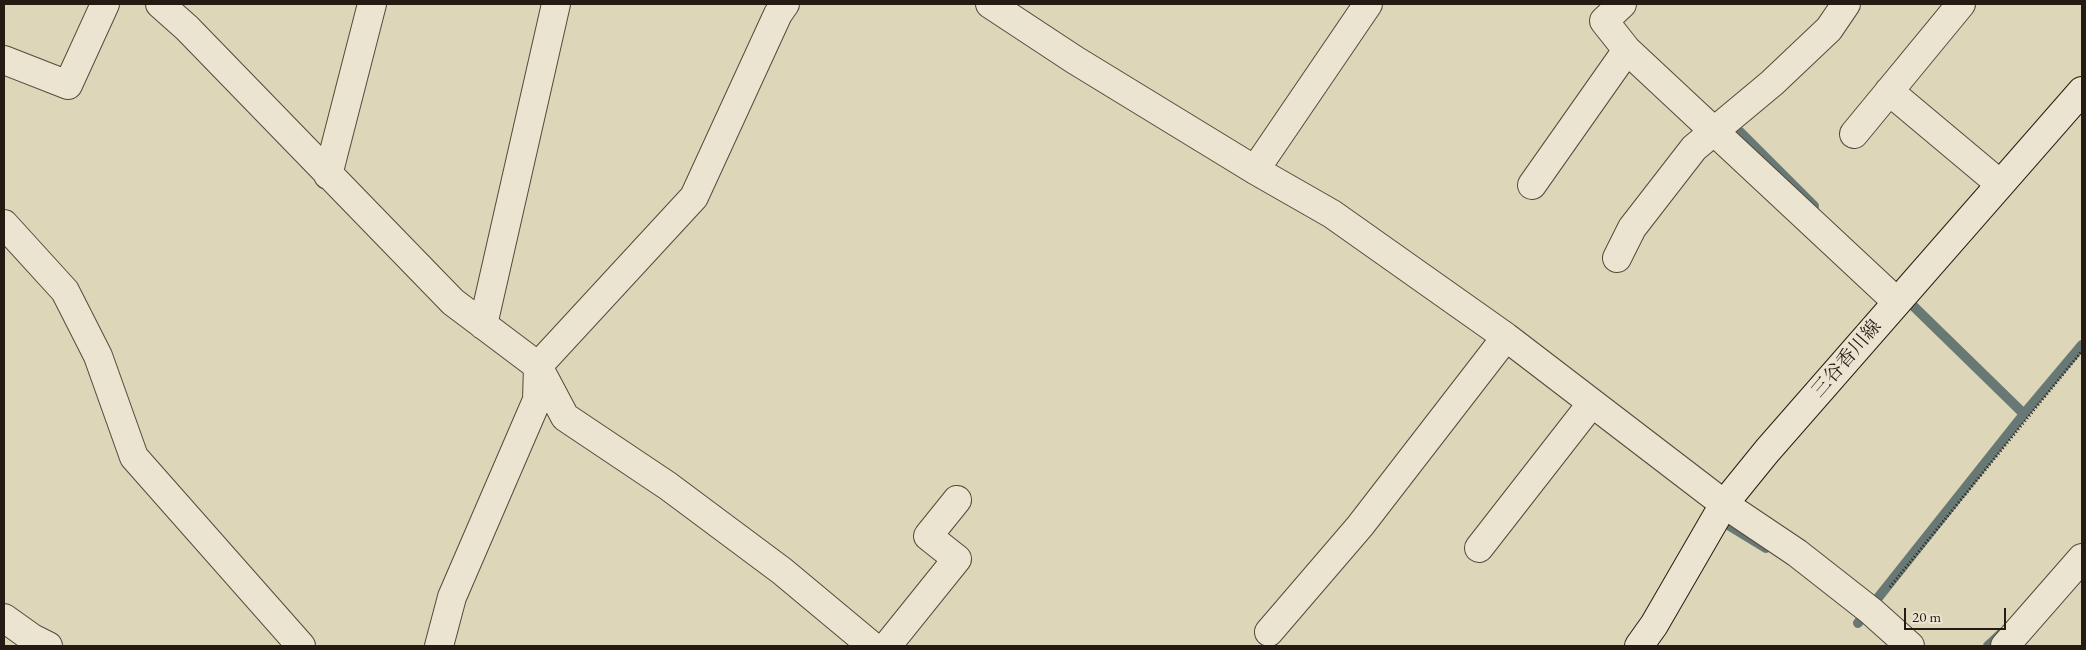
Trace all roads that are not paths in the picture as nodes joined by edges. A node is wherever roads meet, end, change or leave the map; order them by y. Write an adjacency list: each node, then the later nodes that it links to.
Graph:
1 (105, 4): 13 (street)
2 (160, 4): 11 (street)
3 (372, 4): 19 (street)
4 (556, 4): 25 (street)
5 (785, 4): 27 (street)
6 (990, 4): 18 (street)
7 (1368, 4): 18 (street)
8 (1622, 4): 12 (street)
9 (1846, 4): 16 (street)
10 (1961, 4): 15 (street)
11 (189, 16): 19 (street)
12 (1627, 50): 16 (street); 21 (street)
13 (4, 60)
14 (2082, 90): 20 (street, 三谷香川線)
15 (1890, 91): 17 (street); 20 (street)
16 (1716, 131): 23 (street); 24 (street)
17 (1854, 134)
18 (1255, 170): 26 (street)
19 (328, 175): 25 (street)
20 (2000, 184): 24 (street, 三谷香川線)
21 (1532, 185)
22 (4, 224): 37 (street)
23 (1617, 258)
24 (1897, 302): 30 (street, 三谷香川線)
25 (483, 325): 27 (street)
26 (1506, 337): 28 (street); 34 (street)
27 (538, 366): 38 (street); 39 (street)
28 (1592, 403): 30 (street); 31 (street)
29 (957, 500): 40 (street)
30 (1724, 504): 35 (street); 41 (street, 三谷香川線)
31 (1480, 548)
32 (2082, 558): 42 (street)
33 (4, 618): 36 (street)
34 (1269, 632)
35 (1908, 645)
36 (48, 646)
37 (301, 646)
38 (439, 646)
39 (872, 646)
40 (887, 646)
41 (1639, 646)
42 (2005, 646)

